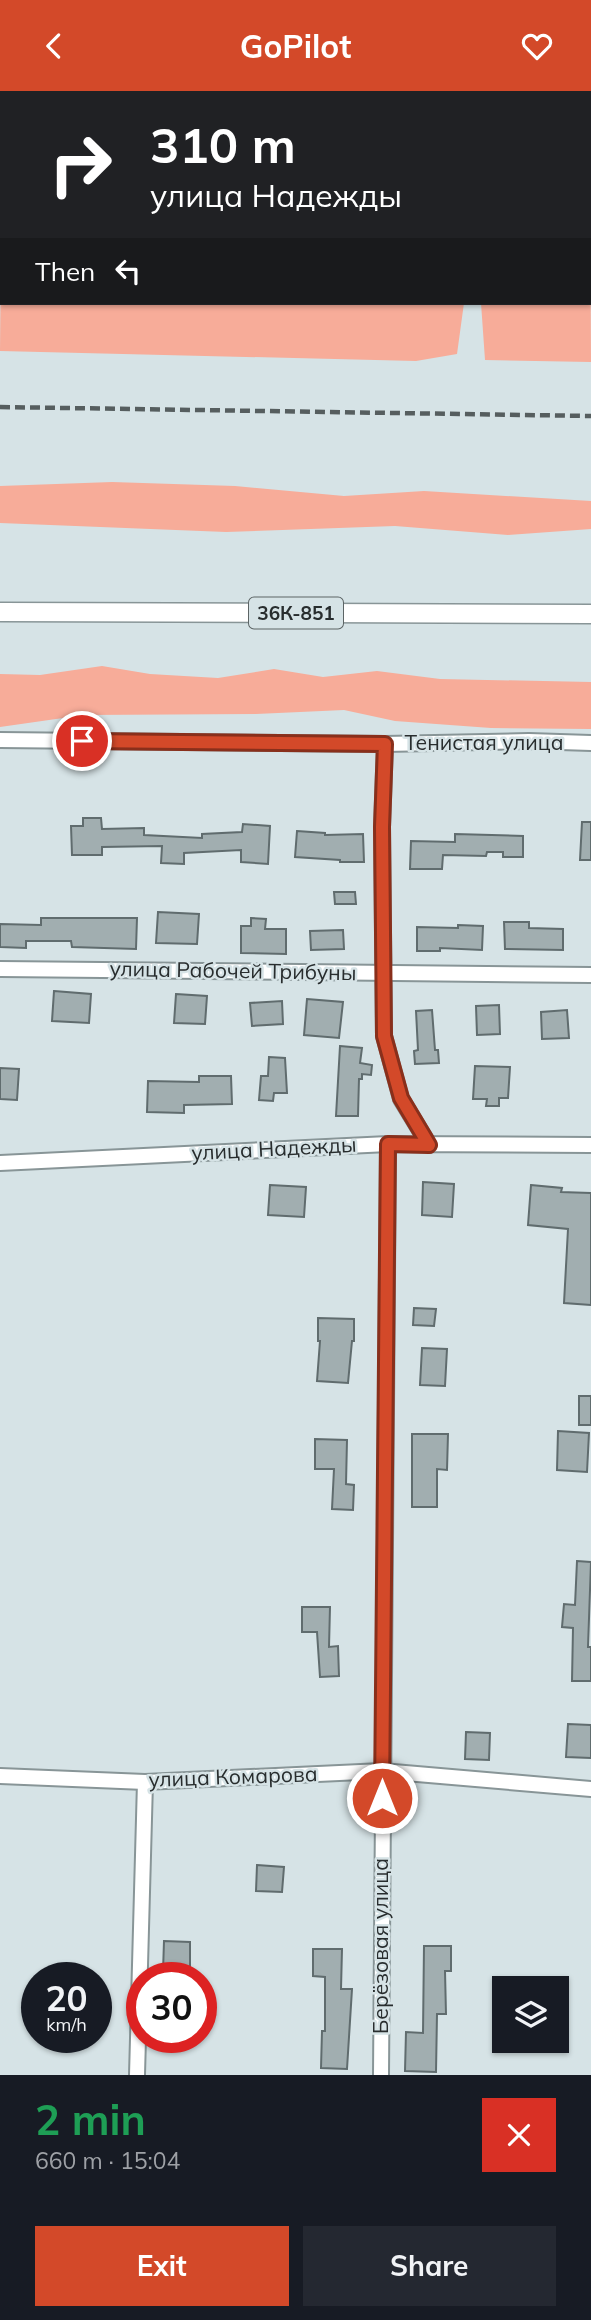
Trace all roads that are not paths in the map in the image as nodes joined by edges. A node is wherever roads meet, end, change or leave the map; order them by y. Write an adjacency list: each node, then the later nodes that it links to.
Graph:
1 (0, 611): 2 (main road, 36К-851)
2 (591, 614)
3 (0, 740): 5 (street, Тенистая улица)
4 (591, 743): 5 (street, Тенистая улица)
5 (385, 744): 7 (street)
6 (0, 968): 7 (street, улица Рабочей Трибуны)
7 (383, 973): 8 (street, улица Рабочей Трибуны); 10 (street)
8 (591, 975)
9 (388, 1144): 10 (street, улица Надежды); 12 (street, улица Надежды); 13 (street, Берёзовая улица)
10 (429, 1145): 11 (street, улица Надежды)
11 (591, 1145)
12 (0, 1163)
13 (383, 1771): 15 (street, улица Комарова); 16 (street, улица Комарова); 18 (street, Берёзовая улица)
14 (0, 1776): 15 (street, улица Комарова)
15 (145, 1782): 17 (street)
16 (591, 1789)
17 (137, 2075)
18 (381, 2075)

